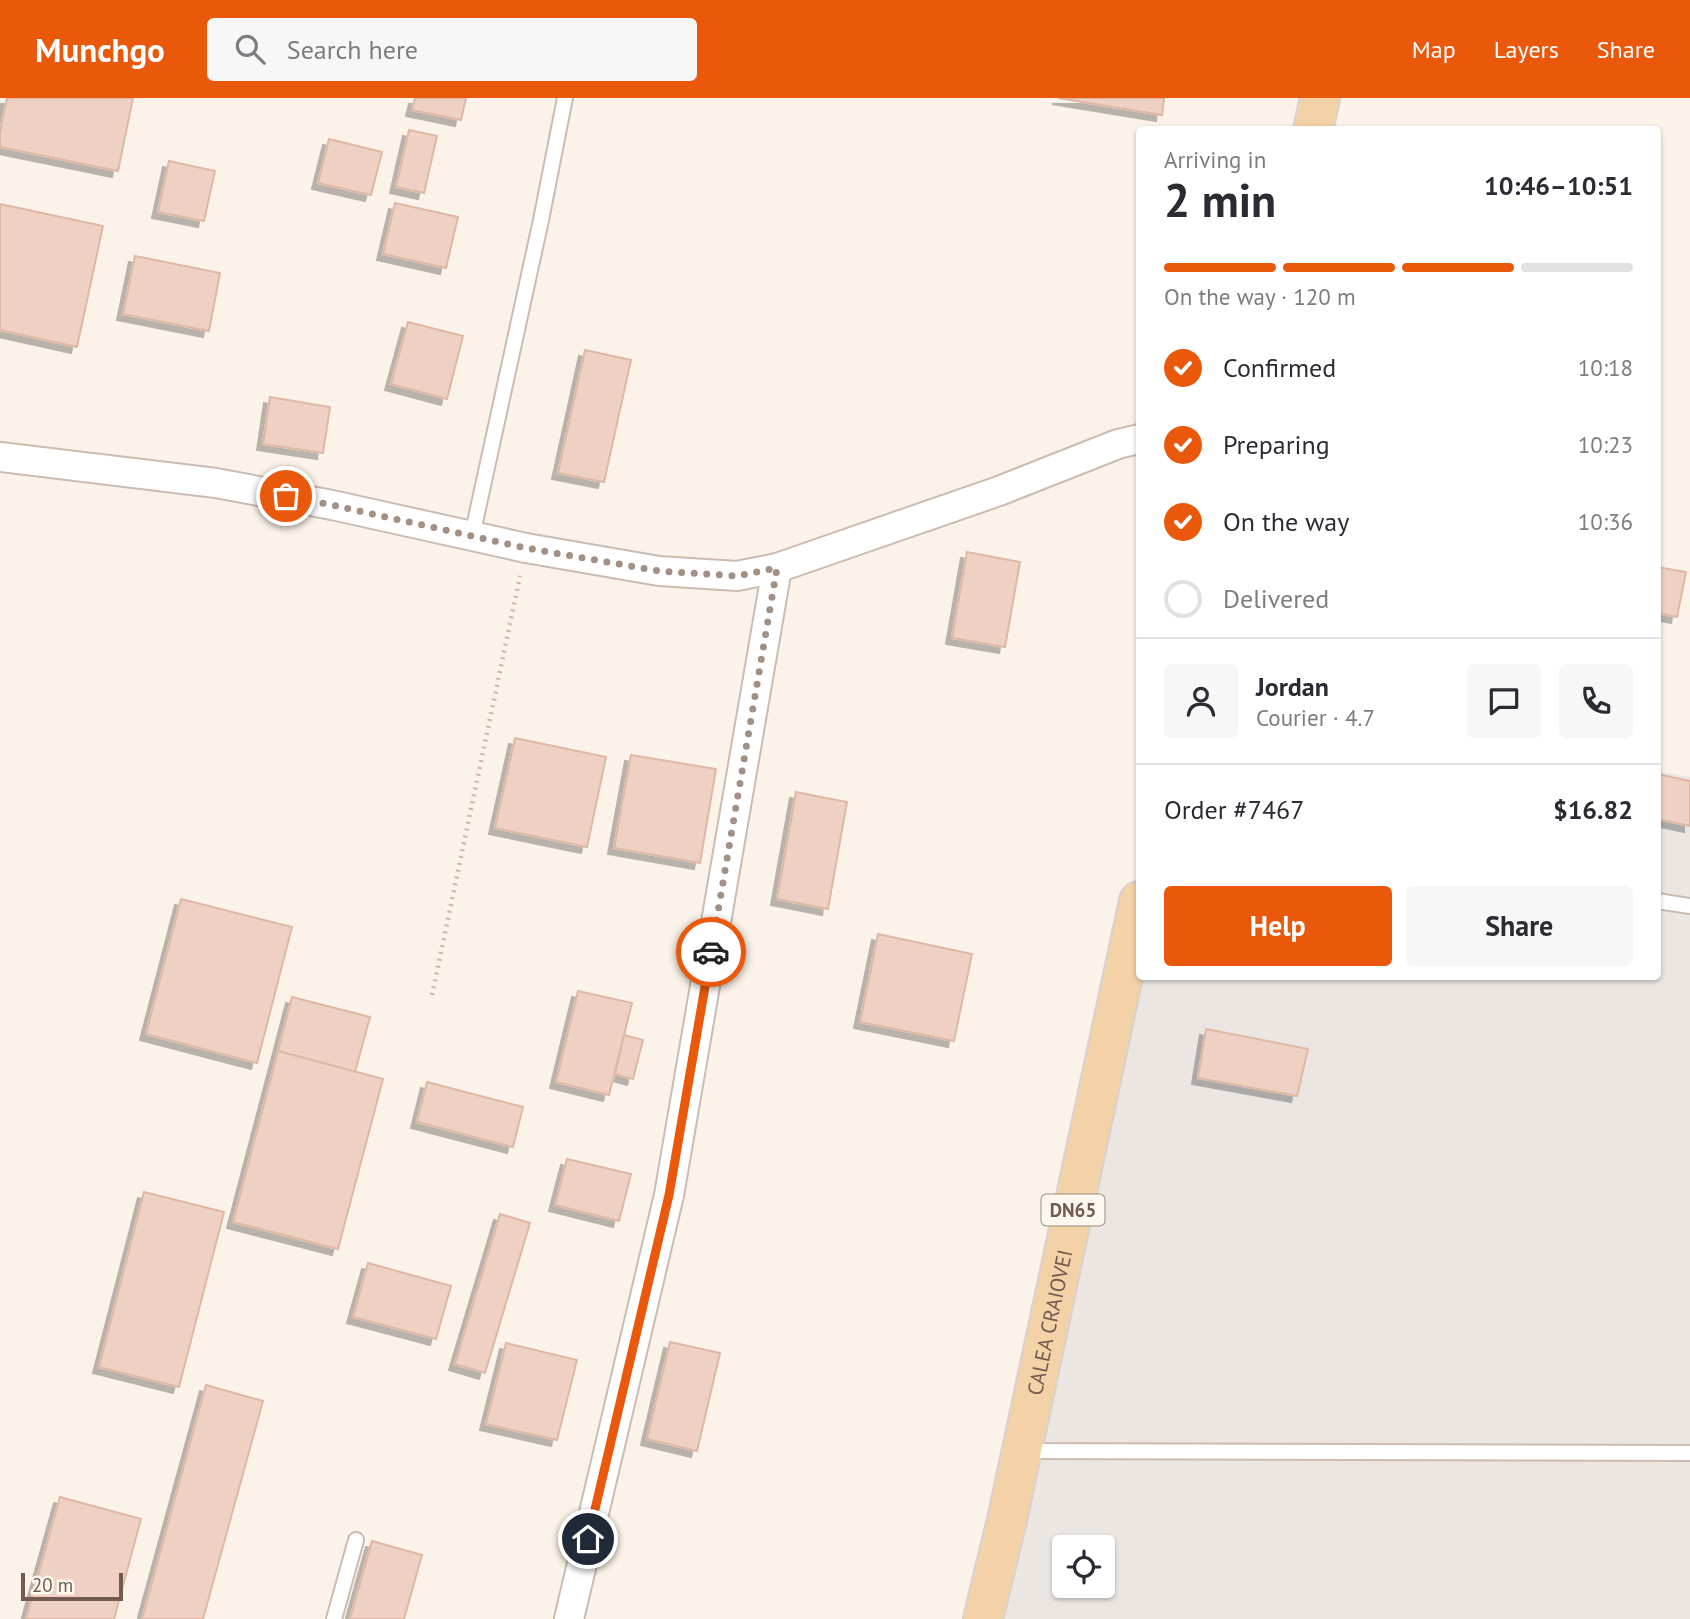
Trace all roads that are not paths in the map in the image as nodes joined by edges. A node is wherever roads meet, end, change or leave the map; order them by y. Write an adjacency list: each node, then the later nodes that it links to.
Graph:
1 (565, 98): 6 (lane)
2 (1320, 98): 3 (main road)
3 (1314, 126)
4 (1136, 440): 7 (street)
5 (0, 457): 6 (street)
6 (472, 537): 7 (street)
7 (777, 568): 15 (street)
8 (1661, 902): 9 (lane)
9 (1690, 906)
10 (1136, 915): 11 (main road, CALEA CRAIOVEI / DN65)
11 (1022, 1451): 12 (lane); 16 (main road, CALEA CRAIOVEI / DN65)
12 (1690, 1453)
13 (356, 1540): 14 (lane)
14 (334, 1619)
15 (569, 1619)
16 (982, 1619)

